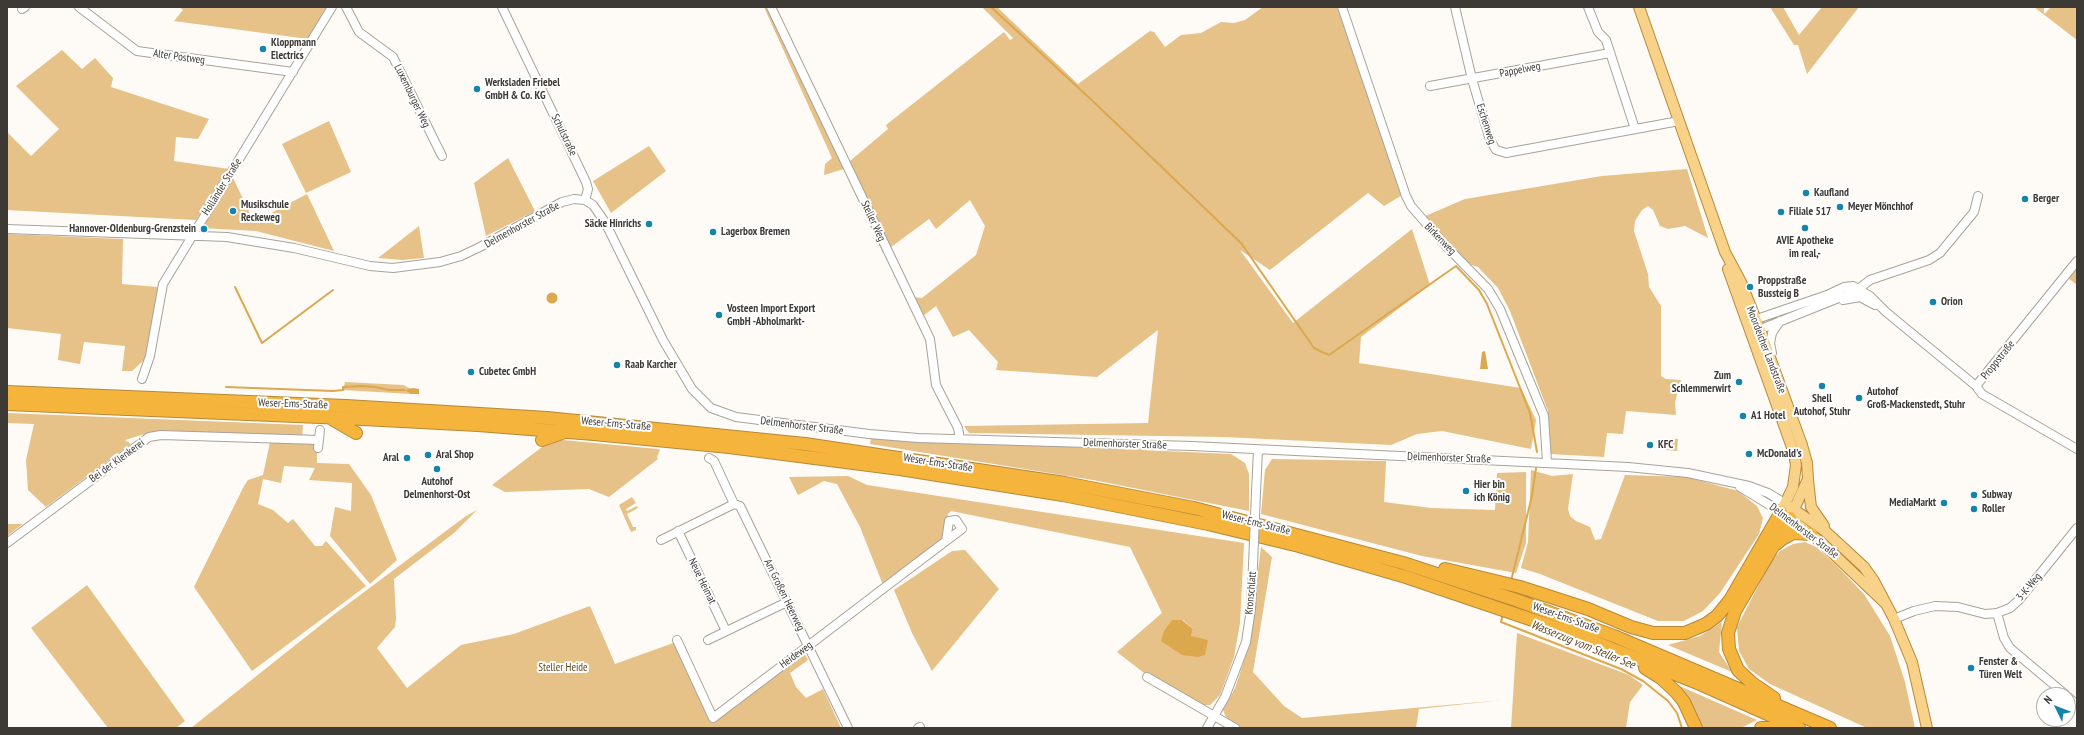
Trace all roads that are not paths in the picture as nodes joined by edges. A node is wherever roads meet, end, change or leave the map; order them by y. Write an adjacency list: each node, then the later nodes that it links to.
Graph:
1 (80, 7): 11 (street, Alter Postweg)
2 (332, 7): 11 (street, Holländer Straße)
3 (346, 7): 16 (street, Luxemburger Weg)
4 (502, 7): 18 (street, Schulstraße)
5 (771, 7): 34 (street, Steller Weg)
6 (1342, 7): 39 (street, Birkenweg)
7 (1454, 7): 12 (street, Eschenweg)
8 (1588, 7): 10 (street)
9 (1639, 7): 14 (main road, Moordeicher Landstraße)
10 (1610, 53): 12 (street, Pappelweg); 15 (street)
11 (293, 72): 20 (street, Holländer Straße)
12 (1472, 79): 13 (street, Pappelweg); 15 (street, Eschenweg)
13 (1430, 86)
14 (1679, 121): 15 (street, Eschenweg); 24 (main road, Moordeicher Landstraße)
15 (1635, 129)
16 (442, 156)
17 (1978, 196): 22 (street)
18 (585, 200): 20 (street, Delmenhorster Straße); 34 (street, Delmenhorster Straße)
19 (7, 229): 20 (street, Delmenhorster Straße)
20 (192, 236): 26 (street, Holländer Straße)
21 (2077, 261): 27 (street, Proppstraße)
22 (1860, 293): 23 (street); 24 (street); 27 (street, Proppstraße)
23 (1780, 321): 24 (street); 25 (street)
24 (1753, 326): 25 (main road, Moordeicher Landstraße); 42 (main road, Moordeicher Landstraße)
25 (1770, 358): 40 (main road, Moordeicher Landstraße)
26 (142, 379)
27 (1976, 386): 36 (street)
28 (7, 392): 51 (highway, Weser-Ems-Straße)
29 (7, 404): 30 (highway, Weser-Ems-Straße)
30 (329, 417): 32 (highway, Weser-Ems-Straße); 33 (highway)
31 (320, 430): 49 (street, Bei der Klenkerei)
32 (565, 432): 35 (highway); 52 (highway, Weser-Ems-Straße)
33 (356, 433)
34 (960, 439): 37 (street, Delmenhorster Straße)
35 (542, 440)
36 (2077, 449)
37 (1258, 450): 39 (street, Delmenhorster Straße); 65 (street, Kronschlatt, bridge)
38 (709, 458): 41 (street, Am Großen Heerweg)
39 (1547, 462): 42 (street, Delmenhorster Straße)
40 (1808, 479): 42 (main road, Moordeicher Landstraße); 45 (main road)
41 (737, 505): 44 (street); 53 (street, Am Großen Heerweg)
42 (1788, 511): 45 (main road); 46 (main road, Delmenhorster Straße); 50 (highway); 51 (highway)
43 (2077, 528): 55 (street, 3-K-Weg)
44 (678, 531): 47 (street); 57 (street, Neue Heimat)
45 (1825, 531): 54 (main road, Delmenhorster Straße)
46 (1811, 534): 50 (highway); 54 (main road, Delmenhorster Straße)
47 (660, 540)
48 (946, 541): 60 (street, Heideweg)
49 (7, 543)
50 (1774, 545): 64 (highway)
51 (1402, 563): 52 (highway, Weser-Ems-Straße)
52 (1501, 601): 61 (highway, Weser-Ems-Straße); 64 (highway, Weser-Ems-Straße)
53 (787, 602): 57 (street); 60 (street, Am Großen Heerweg)
54 (1886, 604): 56 (main road, Delmenhorster Straße)
55 (1998, 613): 56 (street); 63 (street)
56 (1894, 619): 74 (main road, Delmenhorster Straße)
57 (726, 631): 59 (street)
58 (677, 640): 60 (street, Heideweg)
59 (708, 640)
60 (808, 646): 66 (street, Am Großen Heerweg)
61 (1628, 655): 69 (highway); 72 (highway, Weser-Ems-Straße)
62 (1147, 677): 65 (street)
63 (2056, 687)
64 (1791, 711): 73 (highway, Weser-Ems-Straße)
65 (1215, 716): 67 (street, Kronschlatt); 68 (street)
66 (848, 728)
67 (1207, 728)
68 (1235, 728)
69 (1696, 728)
70 (1761, 728): 71 (highway)
71 (1776, 728)
72 (1799, 728)
73 (1830, 728)
74 (1927, 728)

